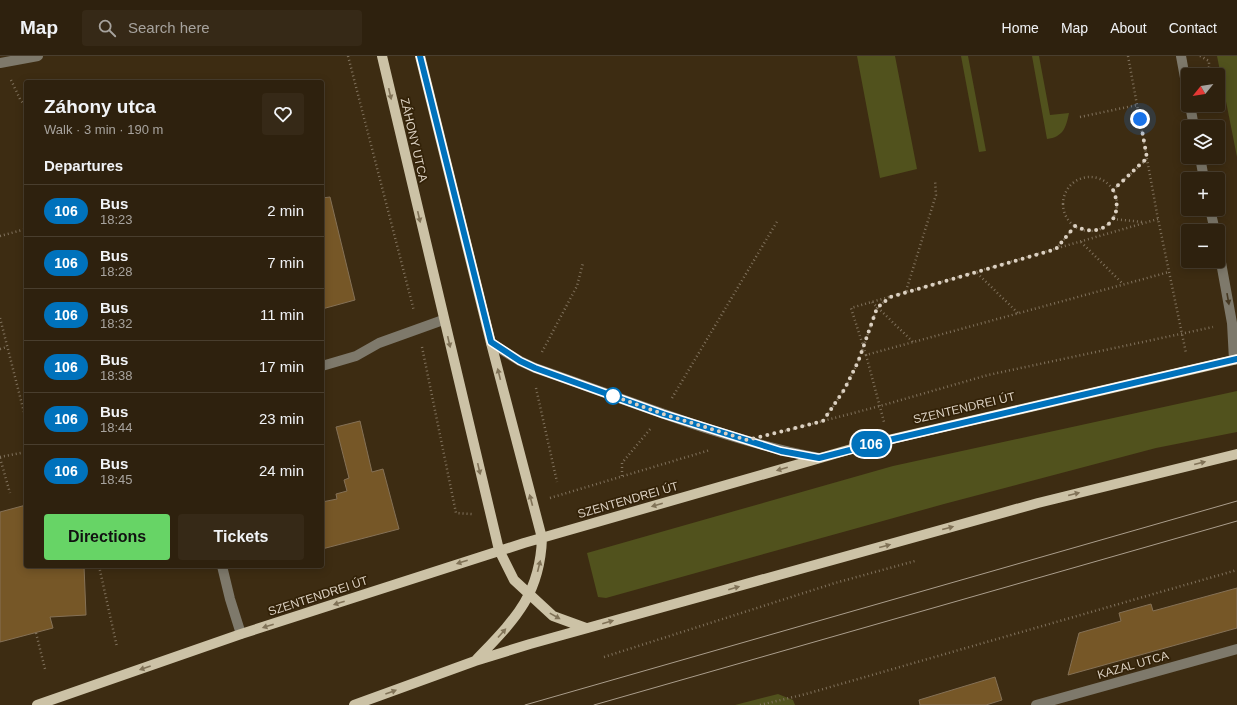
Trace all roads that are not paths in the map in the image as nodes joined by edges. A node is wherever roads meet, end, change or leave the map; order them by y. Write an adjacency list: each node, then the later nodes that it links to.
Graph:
1 (38, 56): 5 (street)
2 (382, 56): 8 (main road, ZÁHONY UTCA, one-way to 8)
3 (420, 56): 9 (main road)
4 (1181, 56): 6 (street)
5 (0, 63)
6 (1183, 68)
7 (1222, 268): 10 (street, one-way to 10)
8 (444, 320): 11 (street); 15 (main road, ZÁHONY UTCA, one-way to 15)
9 (491, 342): 13 (street); 14 (main road, one-way to 9)
10 (1236, 359): 13 (main road, SZENTENDREI ÚT)
11 (324, 365)
12 (1237, 454): 18 (main road, one-way to 12)
13 (819, 458): 14 (main road, SZENTENDREI ÚT, one-way to 14)
14 (542, 538): 15 (main road, SZENTENDREI ÚT); 17 (main road, one-way to 14)
15 (500, 550): 17 (main road, ZÁHONY UTCA); 19 (main road, SZENTENDREI ÚT, one-way to 19)
16 (222, 568): 19 (street)
17 (530, 594): 18 (main road, ZÁHONY UTCA, one-way to 18); 21 (main road, one-way to 17)
18 (586, 628): 21 (main road)
19 (241, 634): 22 (main road, SZENTENDREI ÚT, one-way to 22)
20 (1237, 649): 24 (street, KAZAL UTCA)
21 (475, 661): 23 (main road, one-way to 21)
22 (38, 705)
23 (354, 705)
24 (1036, 705)

